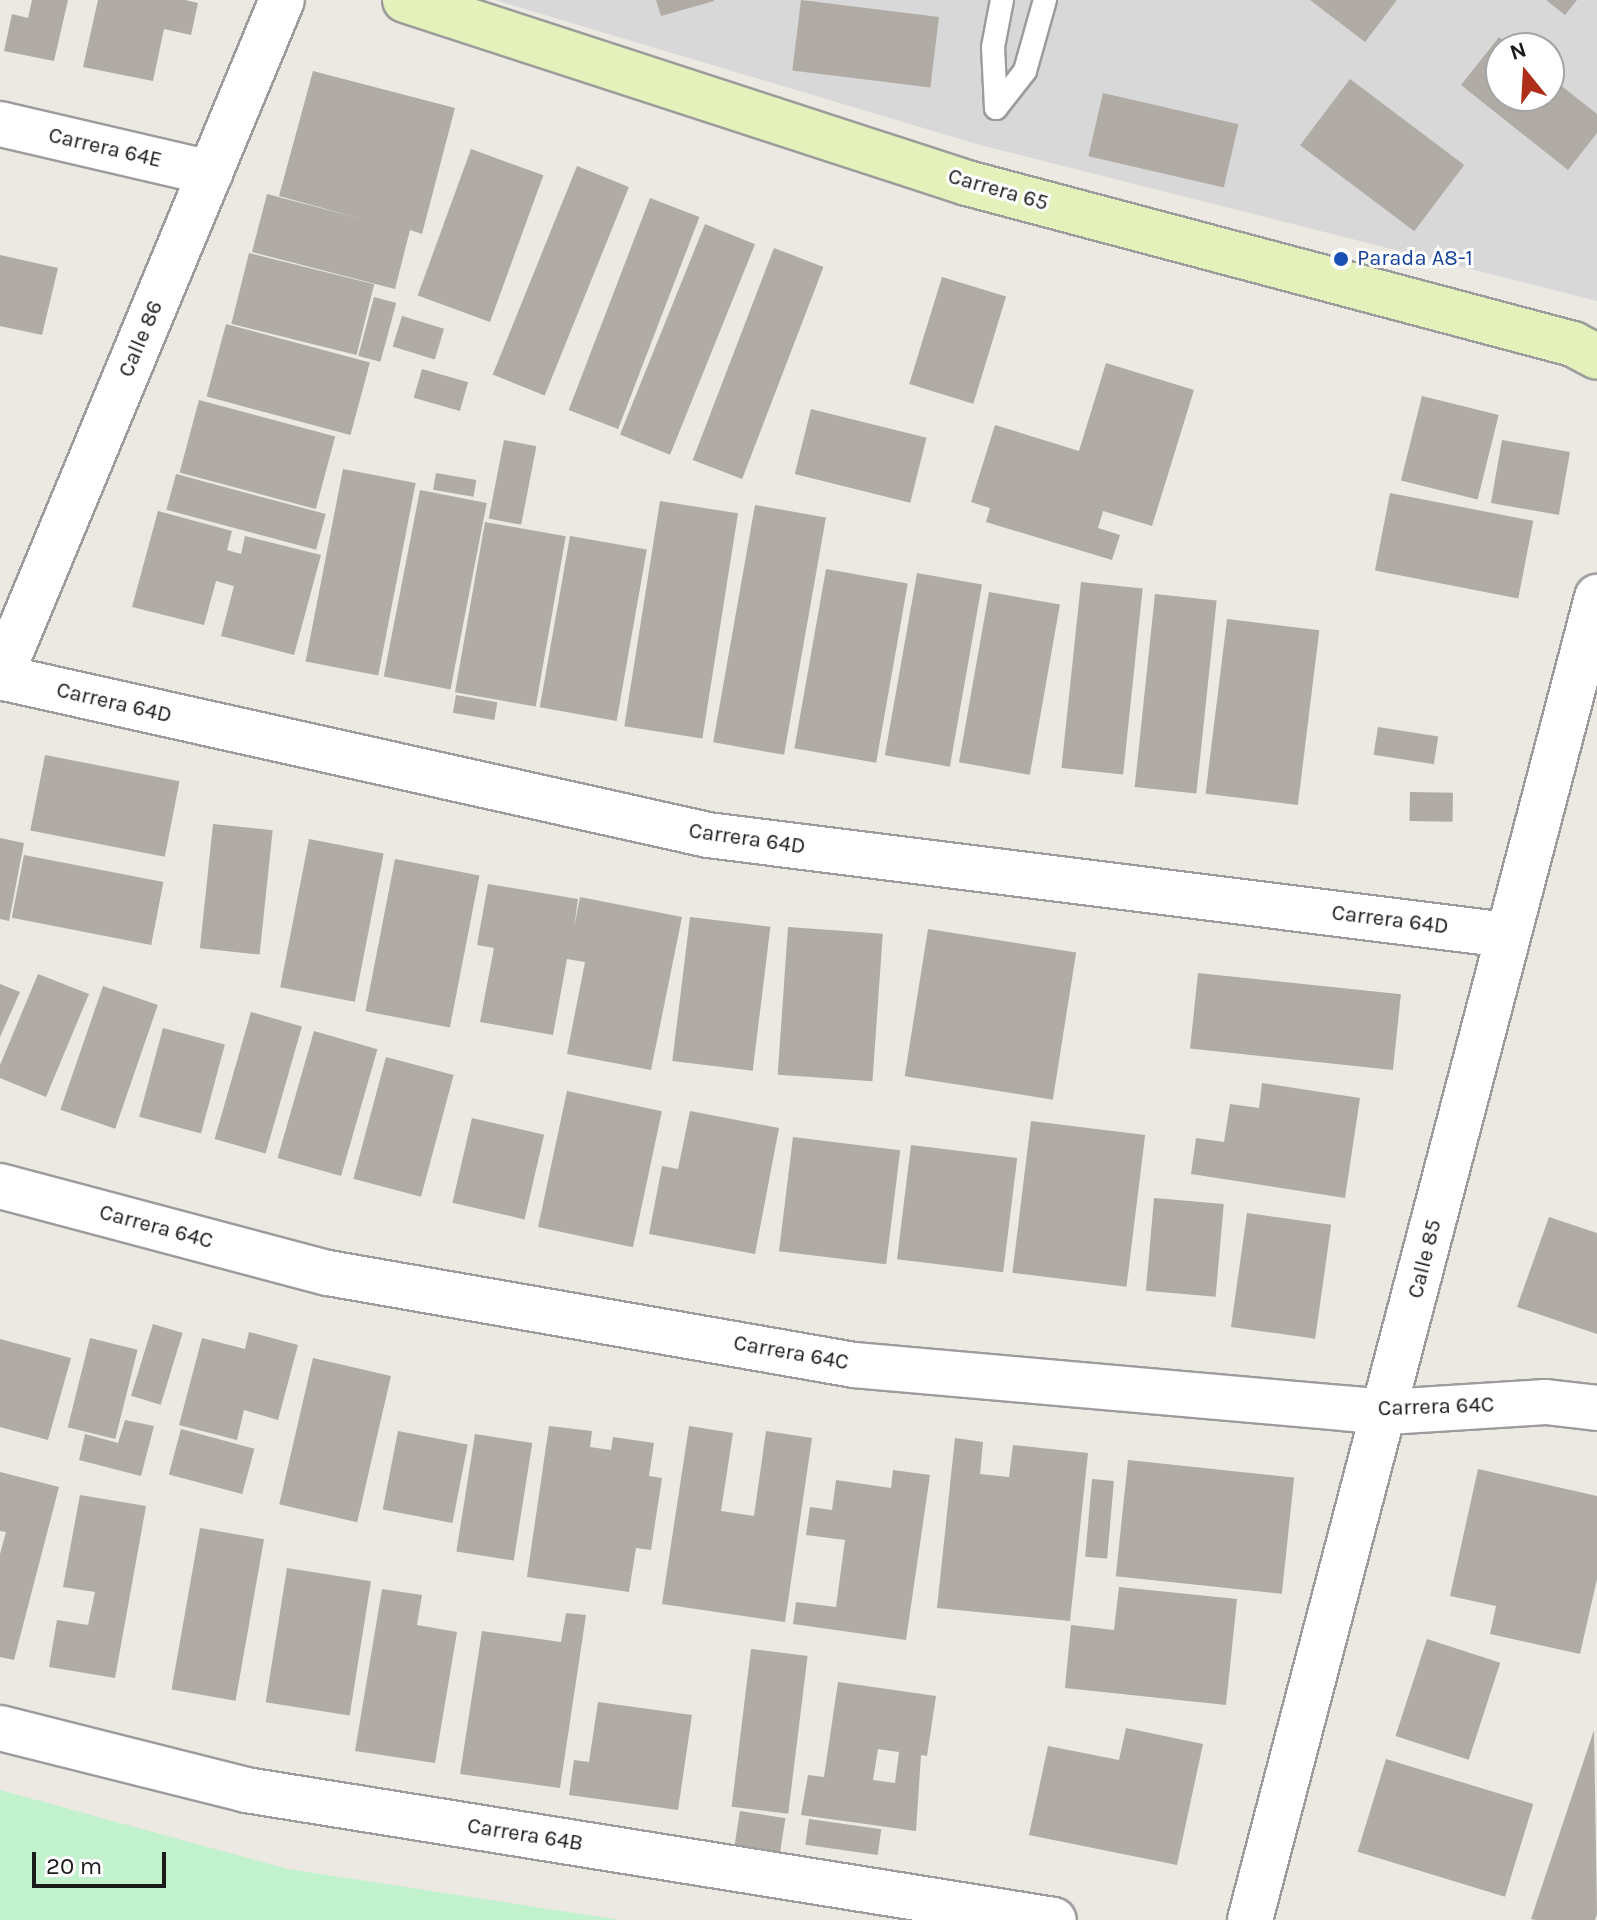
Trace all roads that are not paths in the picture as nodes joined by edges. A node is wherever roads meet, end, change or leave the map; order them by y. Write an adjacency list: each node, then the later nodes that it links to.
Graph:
1 (282, 0): 6 (street, Calle 86)
2 (405, 0): 7 (street, Carrera 65)
3 (1002, 0): 4 (lane)
4 (1045, 0)
5 (0, 124): 6 (street, Carrera 64E)
6 (210, 173): 9 (street, Calle 86)
7 (1597, 357)
8 (1597, 597): 10 (street, Calle 85)
9 (0, 678): 10 (street, Carrera 64D)
10 (1506, 935): 13 (street, Calle 85)
11 (0, 1186): 13 (street, Carrera 64C)
12 (1597, 1408): 13 (street, Carrera 64C)
13 (1387, 1412): 16 (street, Calle 85)
14 (0, 1728): 15 (street, Carrera 64B)
15 (1054, 1920)
16 (1250, 1920)

